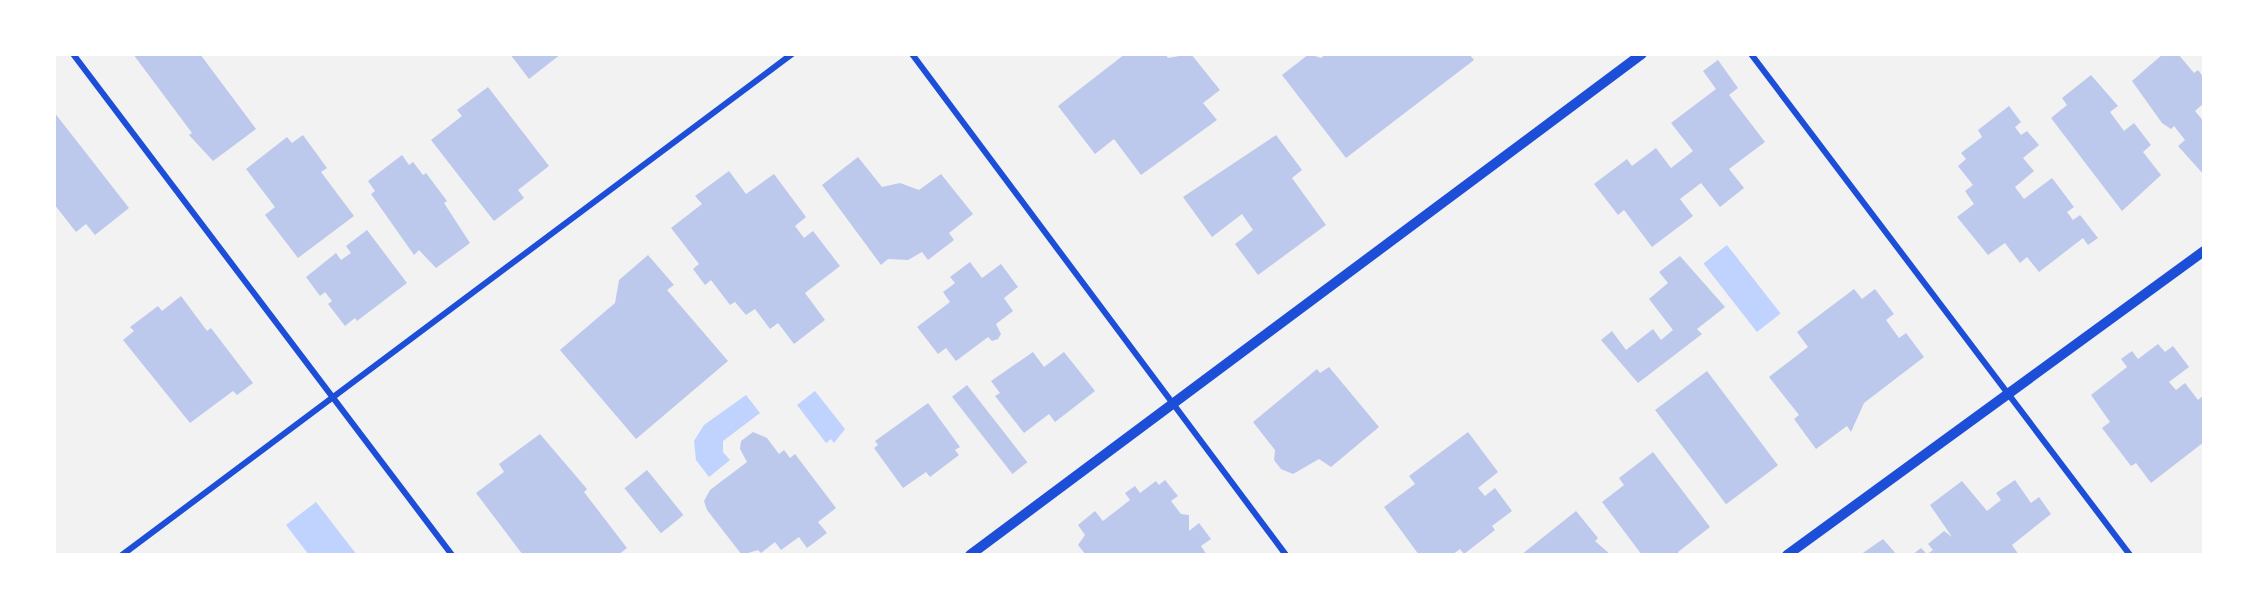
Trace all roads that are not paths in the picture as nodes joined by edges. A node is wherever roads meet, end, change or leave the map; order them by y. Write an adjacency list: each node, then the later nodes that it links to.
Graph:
1 (73, 54): 8 (street)
2 (792, 54): 8 (street)
3 (912, 54): 9 (street)
4 (1642, 54): 9 (street)
5 (1751, 54): 7 (street)
6 (2204, 251): 7 (street)
7 (2008, 394): 14 (street); 15 (street)
8 (331, 398): 10 (street); 11 (street)
9 (1173, 404): 12 (street); 13 (street)
10 (122, 555)
11 (452, 555)
12 (970, 555)
13 (1286, 555)
14 (1787, 555)
15 (2130, 555)

